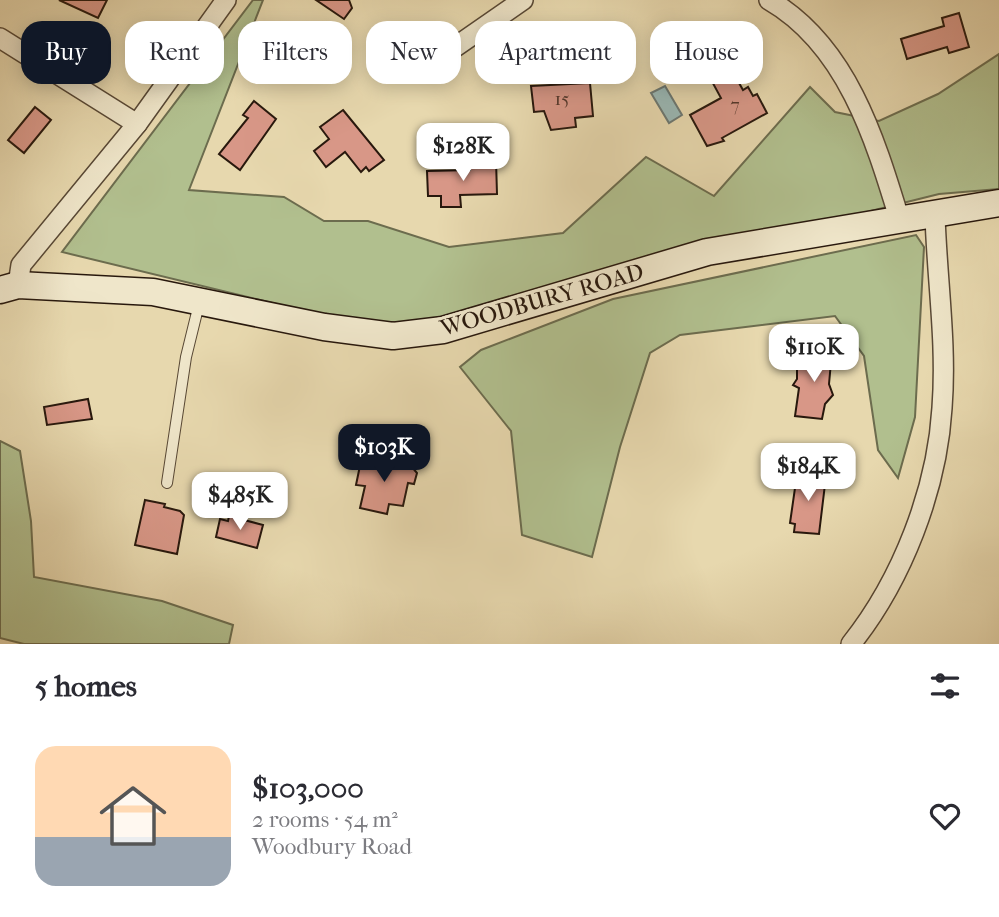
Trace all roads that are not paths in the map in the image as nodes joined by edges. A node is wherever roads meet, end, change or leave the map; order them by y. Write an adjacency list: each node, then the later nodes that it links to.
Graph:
1 (226, 0): 6 (street)
2 (523, 0): 5 (street)
3 (769, 0): 9 (street)
4 (0, 38): 6 (street)
5 (461, 43)
6 (137, 124): 10 (street)
7 (999, 203): 8 (main road, WOODBURY ROAD)
8 (935, 216): 9 (main road, WOODBURY ROAD); 13 (street)
9 (900, 220): 11 (main road, WOODBURY ROAD)
10 (9, 288): 11 (main road, WOODBURY ROAD)
11 (200, 301): 12 (lane)
12 (167, 482)
13 (851, 644)

